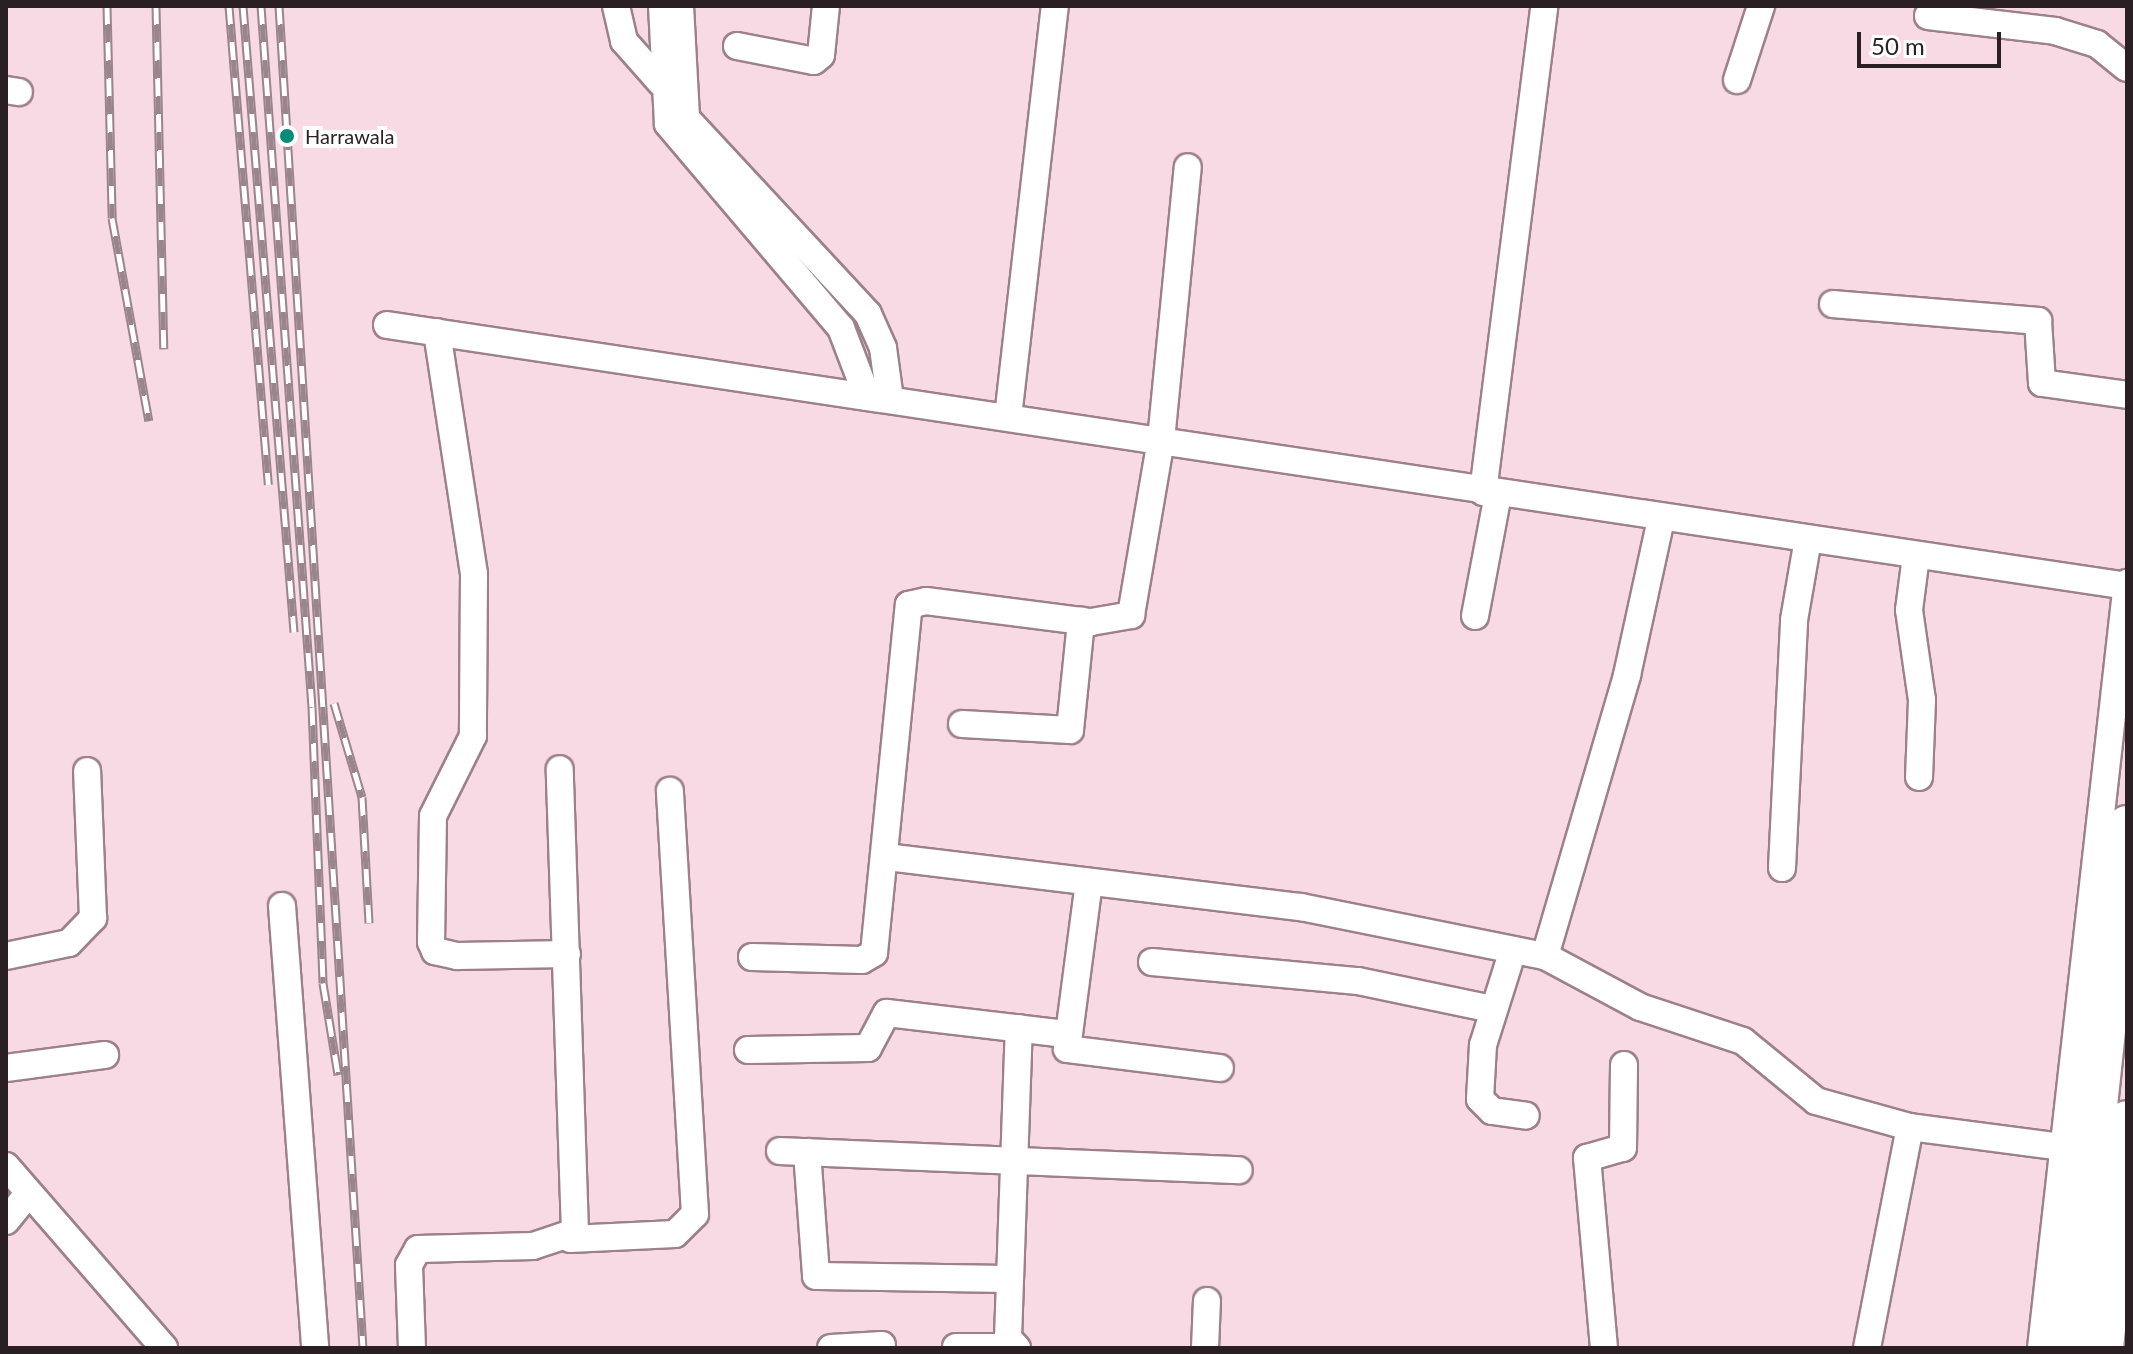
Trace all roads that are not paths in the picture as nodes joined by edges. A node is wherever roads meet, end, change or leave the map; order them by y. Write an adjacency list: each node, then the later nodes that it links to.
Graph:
1 (616, 6): 12 (street)
2 (662, 6): 12 (street)
3 (680, 6): 13 (street)
4 (826, 6): 9 (street)
5 (1055, 6): 20 (street)
6 (1544, 6): 22 (street)
7 (1761, 6): 11 (street)
8 (1928, 16): 10 (street)
9 (737, 46)
10 (2127, 68)
11 (1737, 80)
12 (661, 83): 13 (street)
13 (674, 114): 19 (street)
14 (1188, 167): 21 (street)
15 (1833, 304): 18 (street)
16 (387, 325): 17 (street)
17 (437, 332): 19 (street); 40 (street)
18 (2127, 395)
19 (879, 398): 20 (street)
20 (1008, 417): 21 (street)
21 (1161, 440): 22 (street); 28 (street)
22 (1491, 493): 23 (street); 27 (street)
23 (1661, 519): 24 (street); 42 (street)
24 (1808, 539): 25 (street); 36 (street)
25 (1916, 556): 26 (street); 32 (street)
26 (2127, 585): 56 (street)
27 (1475, 616)
28 (1081, 621): 29 (street); 35 (street)
29 (962, 724)
30 (560, 769): 40 (street)
31 (87, 771): 41 (street)
32 (1919, 777)
33 (670, 791): 64 (street)
34 (2127, 826): 78 (highway)
35 (886, 857): 37 (street); 43 (street)
36 (1782, 868)
37 (1089, 882): 39 (street); 47 (street)
38 (282, 906): 70 (street)
39 (1513, 950): 42 (street); 45 (street)
40 (567, 954): 64 (street)
41 (6, 956)
42 (1545, 956): 55 (street)
43 (752, 957)
44 (1152, 962): 45 (street)
45 (1492, 1009): 53 (street)
46 (1019, 1028): 47 (street); 48 (street); 59 (street)
47 (1066, 1034): 52 (street)
48 (748, 1050)
49 (105, 1055): 51 (street)
50 (1624, 1065): 75 (street)
51 (6, 1068)
52 (1220, 1068)
53 (1526, 1116)
54 (2127, 1121): 79 (highway)
55 (1910, 1127): 56 (street); 76 (street)
56 (2062, 1147): 77 (street)
57 (780, 1151): 58 (street)
58 (807, 1152): 59 (street); 65 (street)
59 (1012, 1157): 61 (street); 65 (street)
60 (6, 1166): 62 (street)
61 (1239, 1170)
62 (28, 1194): 63 (street); 69 (street)
63 (6, 1221)
64 (570, 1239): 71 (street)
65 (1010, 1279): 73 (street)
66 (1207, 1301): 74 (street)
67 (882, 1345): 72 (street)
68 (956, 1347): 73 (street)
69 (164, 1348)
70 (315, 1348)
71 (412, 1348)
72 (831, 1348)
73 (1015, 1348)
74 (1205, 1348)
75 (1604, 1348)
76 (1867, 1348)
77 (2041, 1348)
78 (2071, 1348)
79 (2103, 1348)

